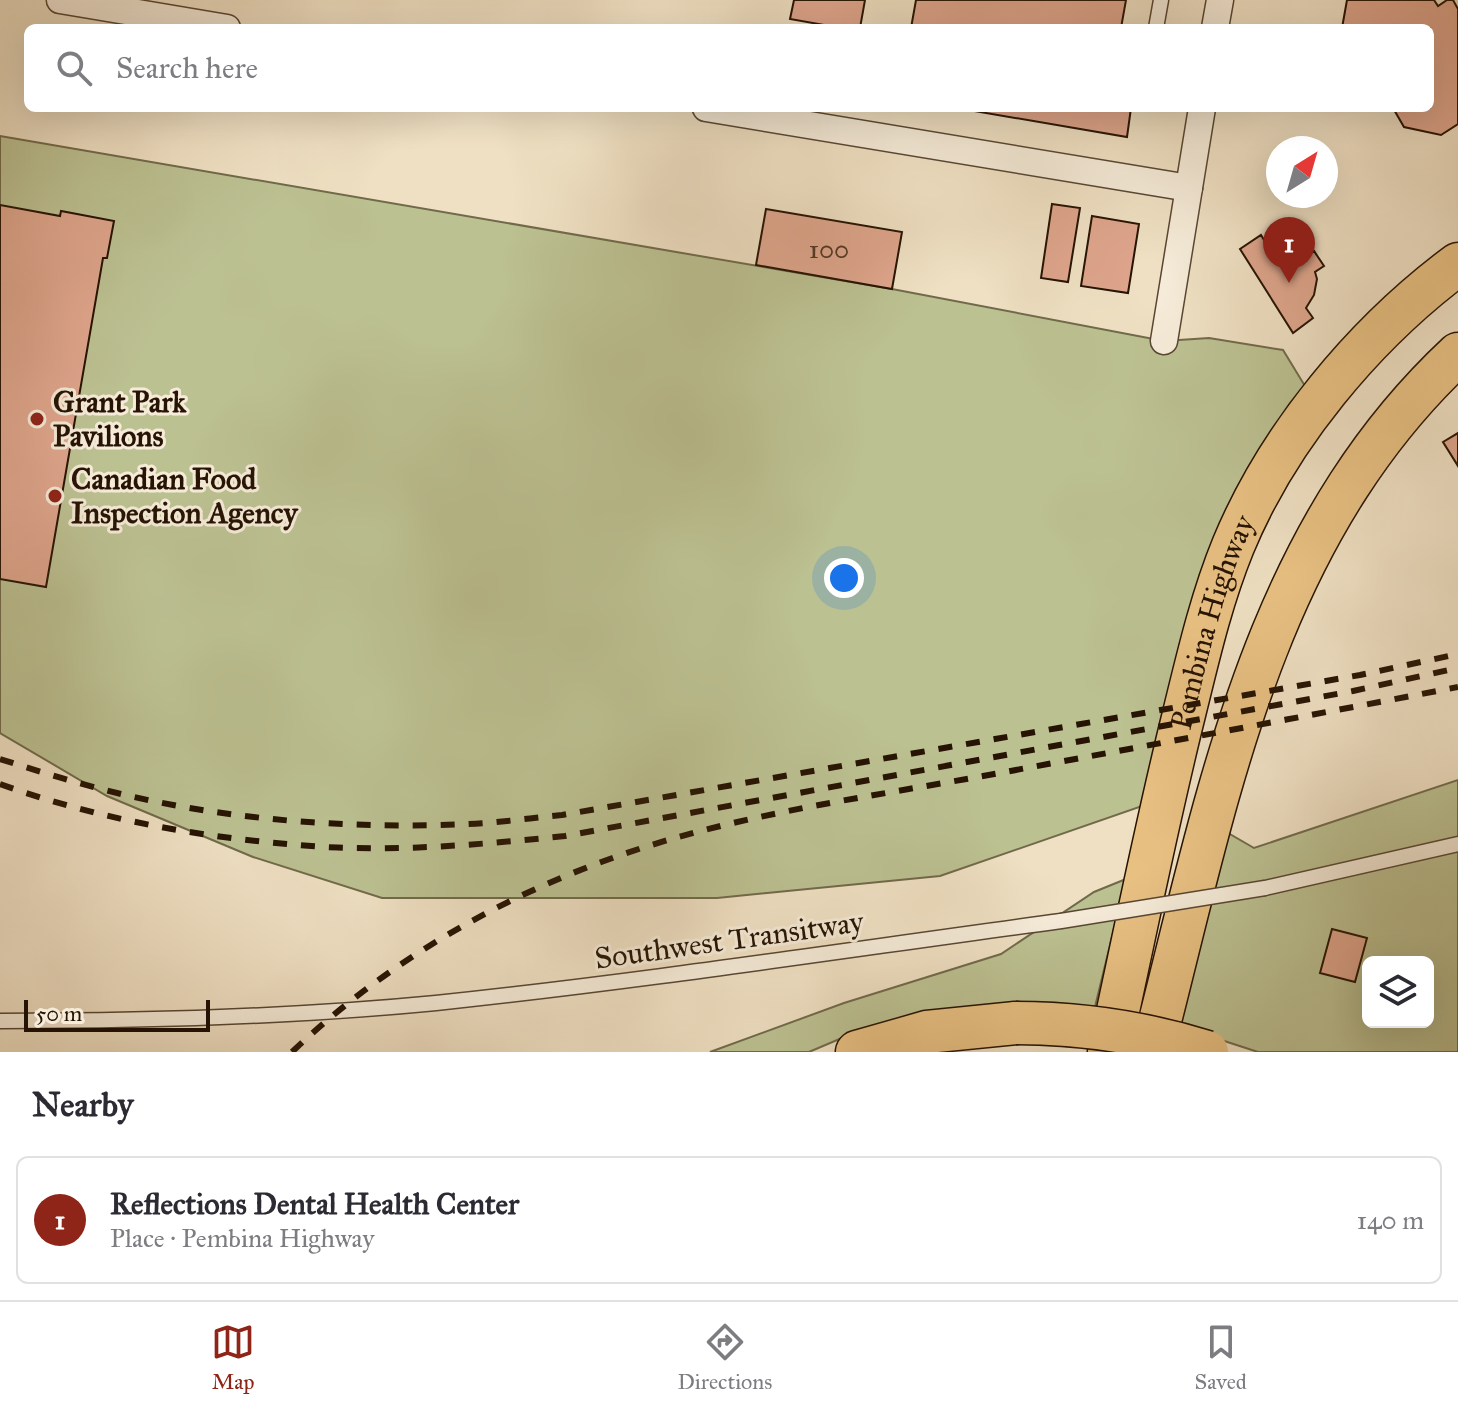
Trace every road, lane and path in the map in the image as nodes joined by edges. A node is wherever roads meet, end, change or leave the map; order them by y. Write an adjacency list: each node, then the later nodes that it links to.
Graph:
1 (60, 0): 4 (street)
2 (1161, 0): 5 (lane)
3 (1220, 0): 6 (street)
4 (203, 24)
5 (1157, 24)
6 (1216, 24)
7 (730, 112): 9 (street)
8 (1201, 112): 9 (street)
9 (1189, 188): 11 (street)
10 (1458, 264): 16 (main road, Pembina Highway)
11 (1164, 341)
12 (1458, 354): 17 (main road, Pembina Highway)
13 (1458, 844): 14 (lane, Southwest Transitway, bridge)
14 (0, 1021)
15 (857, 1052): 18 (main road, bridge)
16 (1109, 1052)
17 (1152, 1052)
18 (1207, 1052)

